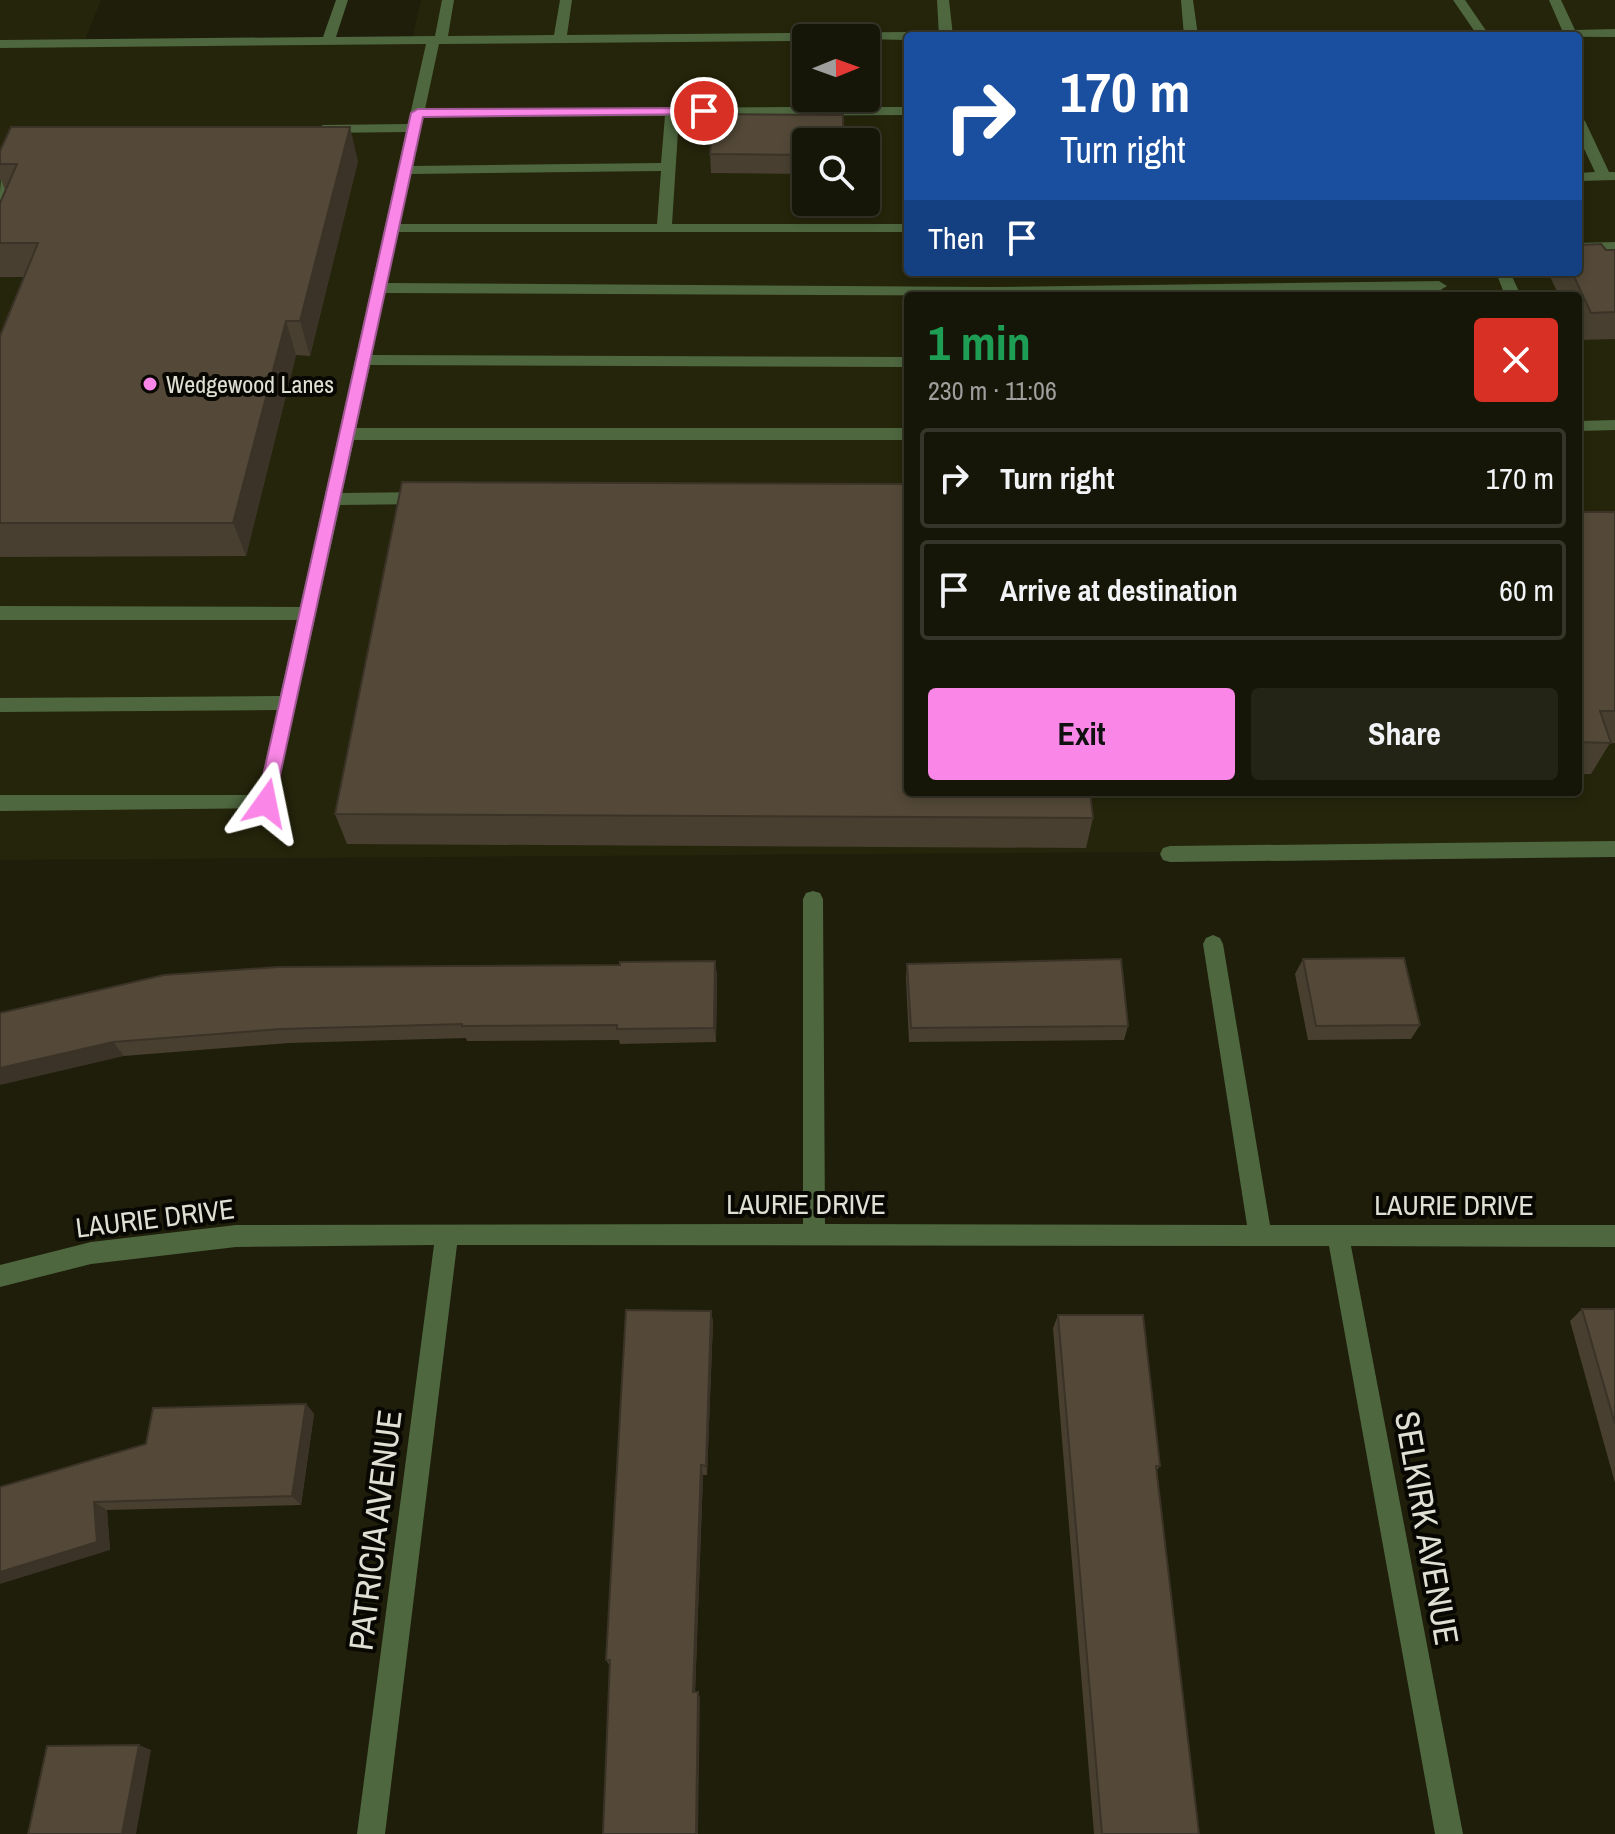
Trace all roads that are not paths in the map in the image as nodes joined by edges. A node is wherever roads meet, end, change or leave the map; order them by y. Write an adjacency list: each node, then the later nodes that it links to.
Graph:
1 (342, 0): 19 (street)
2 (448, 0): 18 (street)
3 (566, 0): 17 (street)
4 (943, 0): 8 (street)
5 (1187, 0): 9 (street)
6 (1459, 0): 10 (street)
7 (1555, 0): 11 (street)
8 (946, 32)
9 (1191, 32)
10 (1481, 32)
11 (1569, 32)
12 (1615, 33): 13 (street)
13 (1582, 34)
14 (880, 36): 15 (street)
15 (904, 36)
16 (792, 37): 17 (street)
17 (560, 39): 18 (street)
18 (437, 40): 19 (street); 25 (street)
19 (328, 41): 20 (street)
20 (0, 44)
21 (792, 111): 24 (street)
22 (880, 111): 23 (street)
23 (904, 111)
24 (672, 112): 25 (street); 29 (street)
25 (416, 121): 27 (street); 30 (street)
26 (1582, 128): 31 (street)
27 (306, 129)
28 (19, 155): 33 (street)
29 (668, 167): 30 (street); 35 (street)
30 (405, 170): 34 (street)
31 (1609, 176): 32 (street)
32 (1582, 177)
33 (0, 197)
34 (392, 228): 35 (street); 40 (street)
35 (664, 228): 36 (street)
36 (904, 228)
37 (1615, 247): 38 (street)
38 (1587, 252)
39 (1438, 285): 41 (street)
40 (379, 288): 42 (street); 43 (street)
41 (1090, 292)
42 (904, 293)
43 (364, 360): 44 (street); 47 (street)
44 (904, 362)
45 (1615, 425): 46 (street)
46 (1582, 426)
47 (347, 434): 48 (street); 50 (street)
48 (904, 434)
49 (444, 498): 50 (street)
50 (332, 499): 52 (street)
51 (0, 613): 52 (street)
52 (307, 614): 53 (street)
53 (287, 703): 54 (street); 55 (street)
54 (0, 705)
55 (0, 803)
56 (1615, 849): 57 (street)
57 (1170, 854)
58 (813, 899): 61 (street)
59 (1213, 944): 62 (street)
60 (447, 1234): 61 (street, LAURIE DRIVE); 65 (street, LAURIE DRIVE); 66 (street, PATRICIA AVENUE)
61 (814, 1234): 62 (street, LAURIE DRIVE)
62 (1260, 1234): 63 (street, LAURIE DRIVE)
63 (1338, 1235): 64 (street, LAURIE DRIVE); 67 (street, SELKIRK AVENUE)
64 (1615, 1236)
65 (0, 1276)
66 (371, 1834)
67 (1449, 1834)

